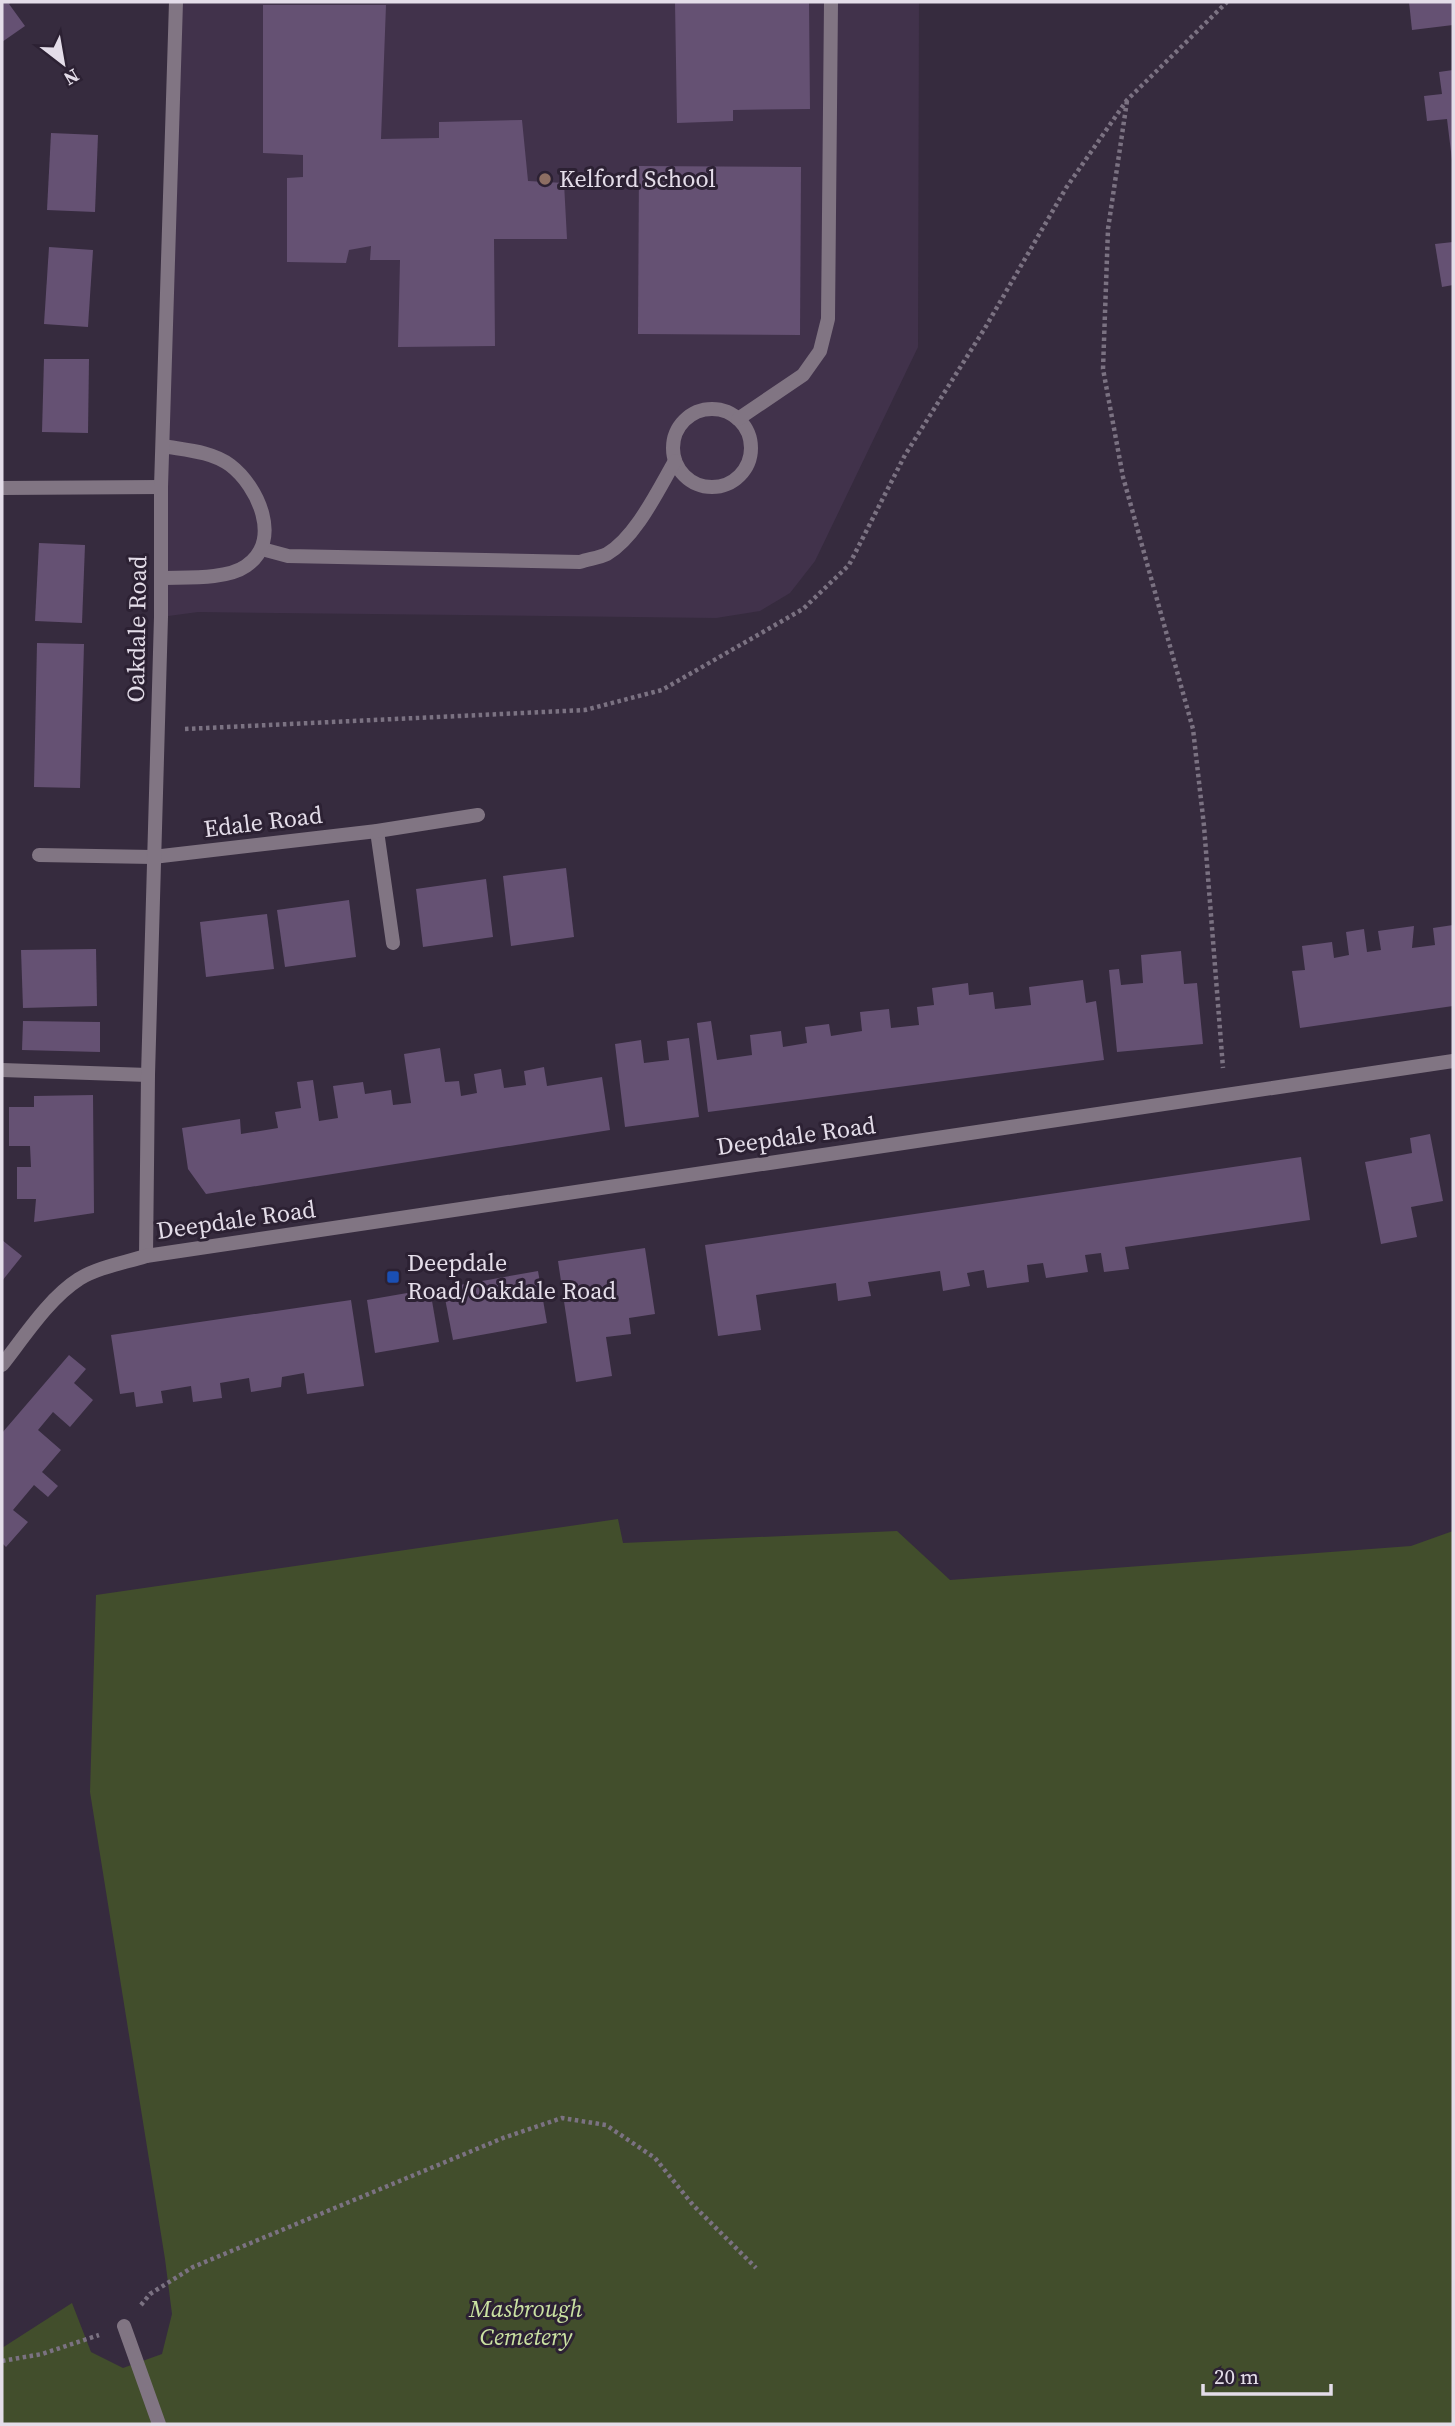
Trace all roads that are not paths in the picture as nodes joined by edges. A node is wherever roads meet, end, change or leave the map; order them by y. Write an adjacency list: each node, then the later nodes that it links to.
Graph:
1 (176, 2): 4 (street, Oakdale Road)
2 (831, 2): 3 (street)
3 (738, 419): 5 (street); 5 (street)
4 (163, 446): 6 (street, Oakdale Road); 8 (street)
5 (675, 461): 8 (street)
6 (161, 487): 7 (street); 9 (street, Oakdale Road)
7 (2, 488)
8 (262, 549): 9 (street)
9 (161, 578): 13 (street, Oakdale Road)
10 (478, 815): 11 (street, Edale Road)
11 (377, 831): 13 (street, Edale Road); 14 (street)
12 (39, 855): 13 (street, Edale Road)
13 (153, 857): 17 (street, Oakdale Road)
14 (393, 943)
15 (1453, 1061): 18 (street, Deepdale Road)
16 (2, 1070): 17 (street)
17 (148, 1075): 18 (street, Oakdale Road)
18 (146, 1256): 19 (street, Deepdale Road)
19 (2, 1364)
20 (124, 2326): 21 (street)
21 (159, 2424)

